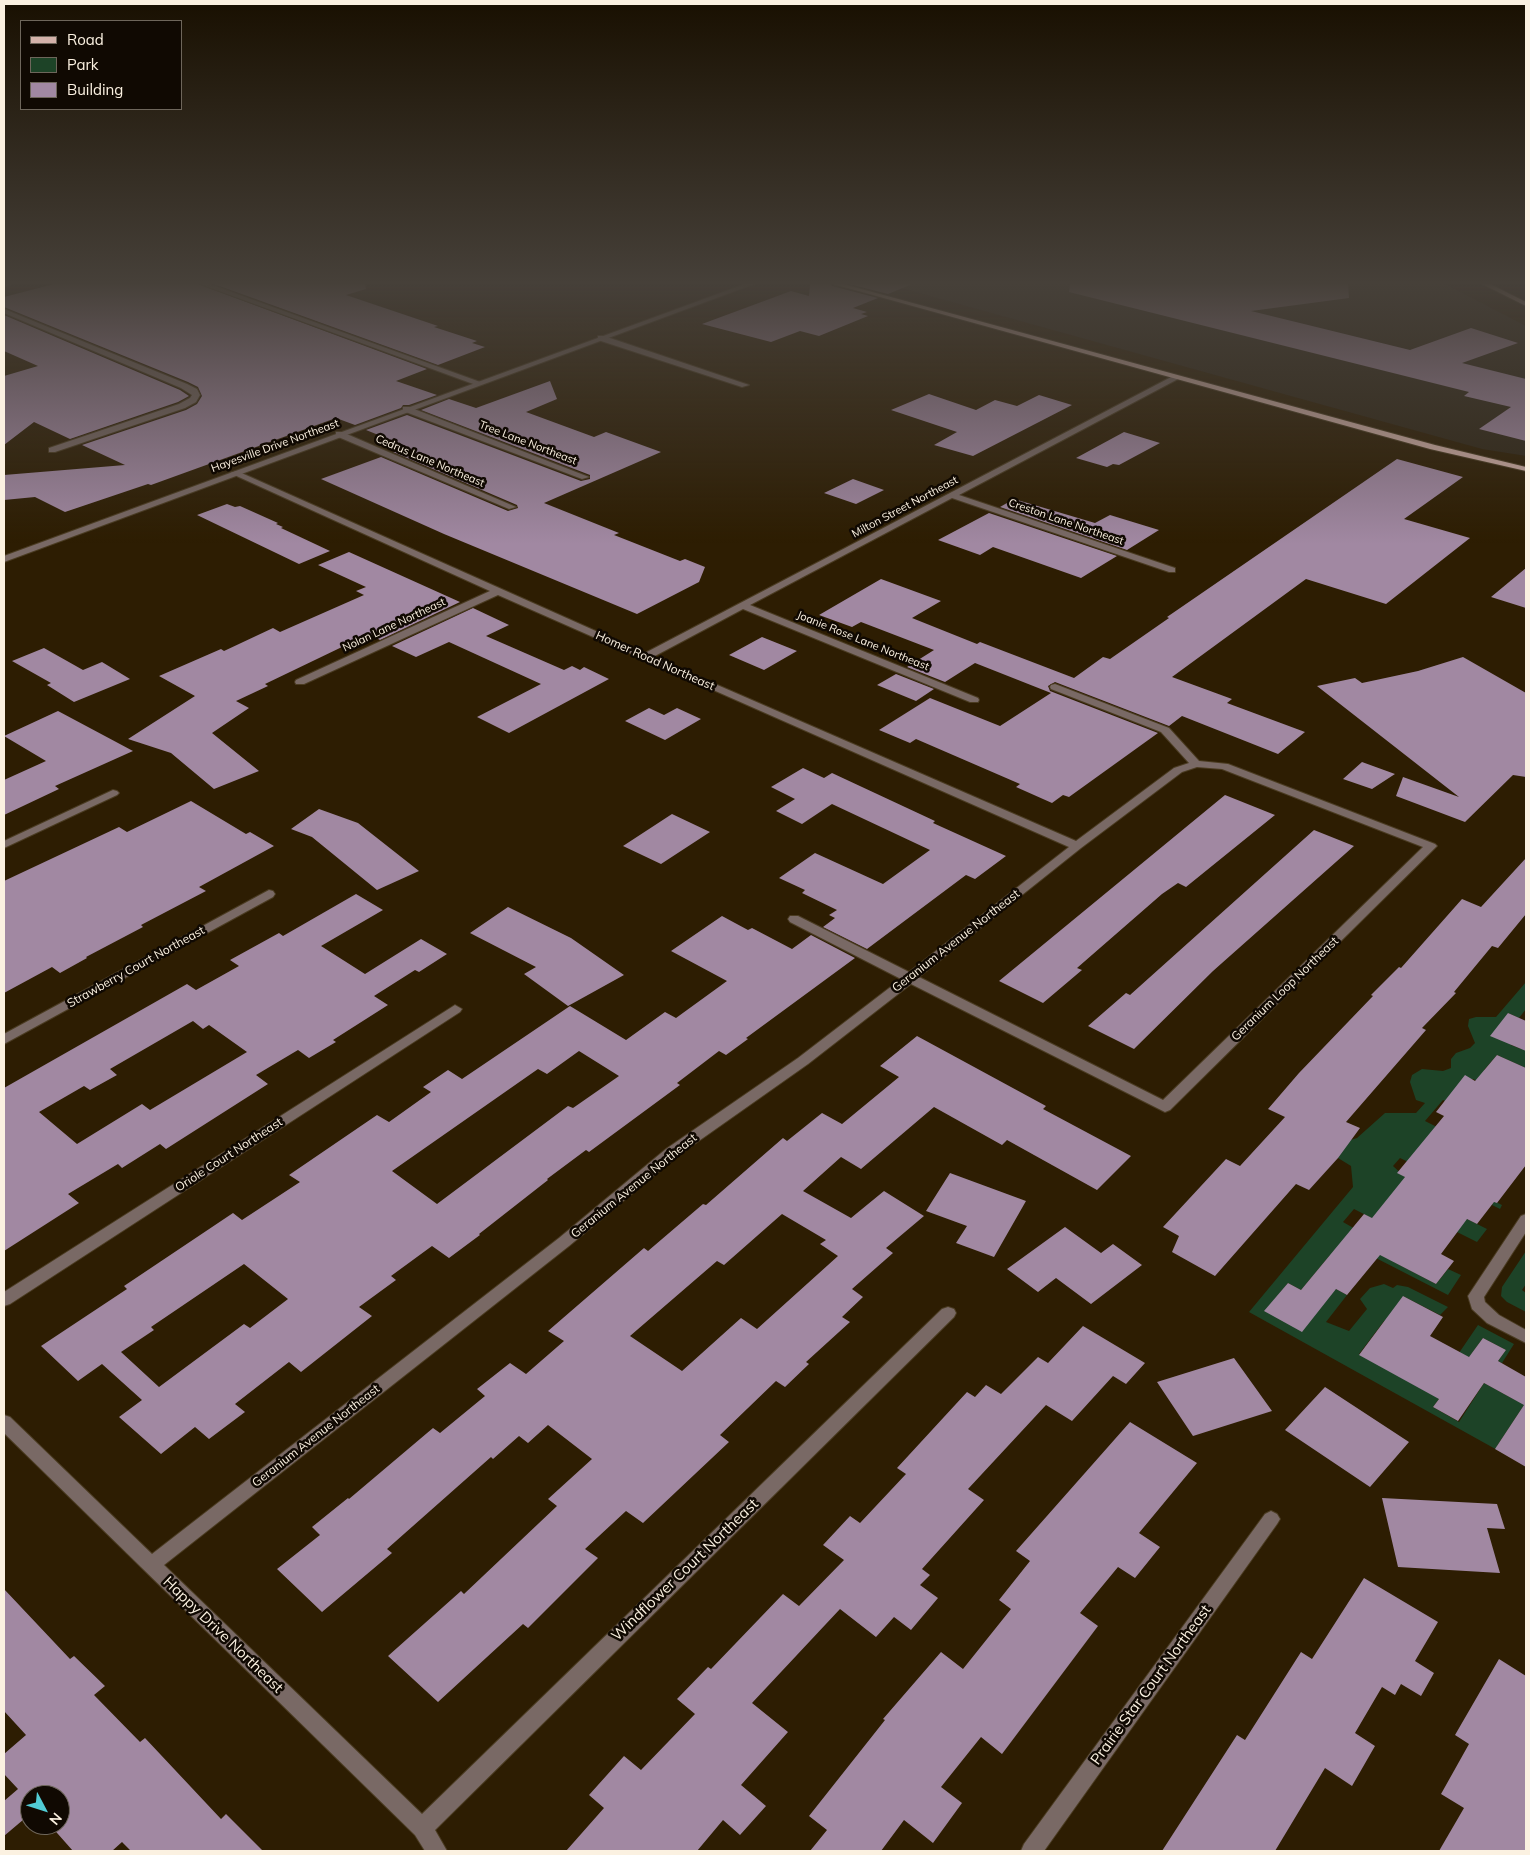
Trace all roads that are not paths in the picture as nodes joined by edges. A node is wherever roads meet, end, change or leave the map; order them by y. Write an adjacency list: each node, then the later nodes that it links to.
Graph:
1 (147, 371): 11 (street)
2 (443, 371): 7 (street)
3 (512, 371): 7 (street, Hayesville Drive Northeast)
4 (701, 371): 8 (street)
5 (1152, 371): 6 (main road)
6 (1175, 377): 12 (main road); 15 (street, Milton Street Northeast)
7 (478, 383): 9 (street, Hayesville Drive Northeast)
8 (745, 385)
9 (406, 410): 10 (street, Hayesville Drive Northeast); 14 (street, Tree Lane Northeast)
10 (339, 434): 13 (street, Hayesville Drive Northeast); 16 (street, Cedrus Lane Northeast)
11 (52, 450)
12 (1526, 468)
13 (234, 473): 17 (street, Hayesville Drive Northeast); 19 (street, Homer Road Northeast)
14 (585, 477)
15 (952, 495): 18 (street, Creston Lane Northeast); 20 (street, Milton Street Northeast)
16 (512, 508)
17 (4, 559)
18 (1172, 570)
19 (498, 590): 21 (street, Homer Road Northeast); 22 (street, Nolan Lane Northeast)
20 (743, 606): 21 (street, Milton Street Northeast); 24 (street, Joanie Rose Lane Northeast)
21 (645, 657): 28 (street, Homer Road Northeast)
22 (300, 682)
23 (1055, 687): 25 (street)
24 (974, 700)
25 (1196, 764): 28 (street, Geranium Avenue Northeast); 31 (street, Geranium Loop Northeast)
26 (113, 793): 27 (street)
27 (4, 845)
28 (1077, 846): 31 (street, Geranium Avenue Northeast)
29 (269, 894): 33 (street, Strawberry Court Northeast)
30 (794, 919): 31 (street)
31 (910, 978): 40 (street, Geranium Avenue Northeast)
32 (455, 1009): 35 (street, Oriole Court Northeast)
33 (4, 1040)
34 (1526, 1220): 37 (street)
35 (4, 1300)
36 (948, 1313): 41 (street, Windflower Court Northeast)
37 (1526, 1337)
38 (4, 1422): 40 (street, Happy Drive Northeast)
39 (1271, 1519): 43 (street, Prairie Star Court Northeast)
40 (151, 1565): 41 (street, Happy Drive Northeast)
41 (422, 1828): 42 (street, Happy Drive Northeast)
42 (437, 1851)
43 (1031, 1851)

